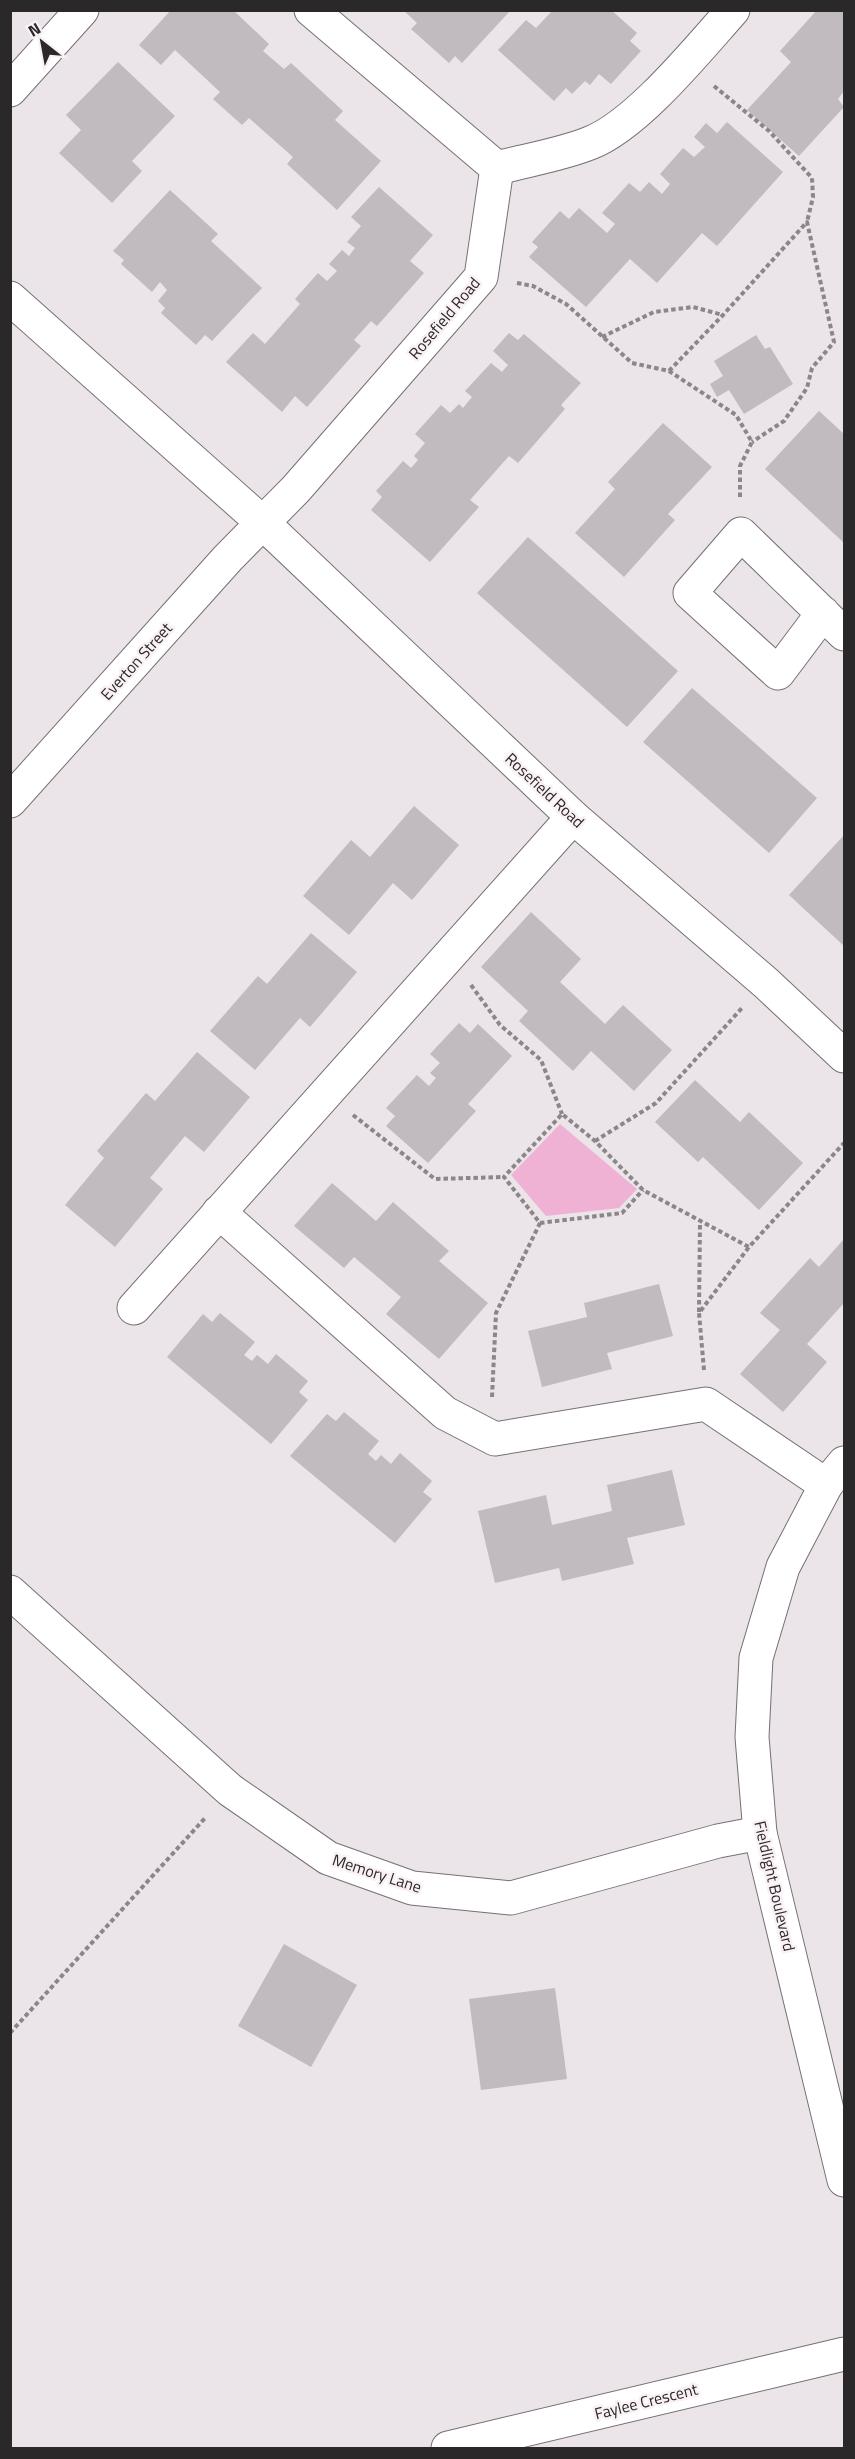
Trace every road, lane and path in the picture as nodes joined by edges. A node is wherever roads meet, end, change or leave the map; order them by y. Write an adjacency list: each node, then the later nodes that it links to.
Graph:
1 (82, 10): 5 (street)
2 (311, 10): 6 (street)
3 (733, 10): 4 (street)
4 (686, 63): 6 (street); 7 (path)
5 (10, 90)
6 (497, 168): 8 (street, Rosefield Road)
7 (807, 222): 10 (path); 13 (path)
8 (481, 277): 11 (path); 14 (street, Rosefield Road)
9 (10, 298): 14 (street, Rosefield Road)
10 (723, 315): 11 (path); 12 (path)
11 (602, 337): 12 (path)
12 (669, 371): 13 (path)
13 (752, 442): 15 (path)
14 (264, 524): 17 (street, Everton Street); 18 (street, Rosefield Road)
15 (741, 534): 16 (street); 16 (street)
16 (834, 624)
17 (10, 801)
18 (573, 817): 19 (street); 20 (street, Rosefield Road)
19 (449, 956): 22 (street); 23 (path)
20 (766, 983): 21 (street, Rosefield Road); 24 (path)
21 (842, 1047)
22 (325, 1094): 26 (path); 28 (street)
23 (562, 1114): 24 (path); 26 (path)
24 (595, 1141): 27 (path)
25 (844, 1143): 31 (path)
26 (504, 1176): 29 (path)
27 (642, 1190): 29 (path); 30 (path)
28 (219, 1212): 32 (street); 35 (street)
29 (540, 1223): 35 (path)
30 (700, 1223): 31 (path); 33 (path)
31 (749, 1247): 33 (path)
32 (134, 1308)
33 (699, 1312): 34 (path)
34 (706, 1404): 35 (street); 36 (street)
35 (495, 1439)
36 (835, 1474): 39 (street, Fieldlight Boulevard)
37 (10, 1592): 38 (street, Memory Lane)
38 (230, 1790): 39 (street, Memory Lane); 40 (path)
39 (760, 1833): 41 (street, Fieldlight Boulevard)
40 (10, 2033)
41 (844, 2180)
42 (844, 2354): 43 (street, Faylee Crescent)
43 (448, 2448)

